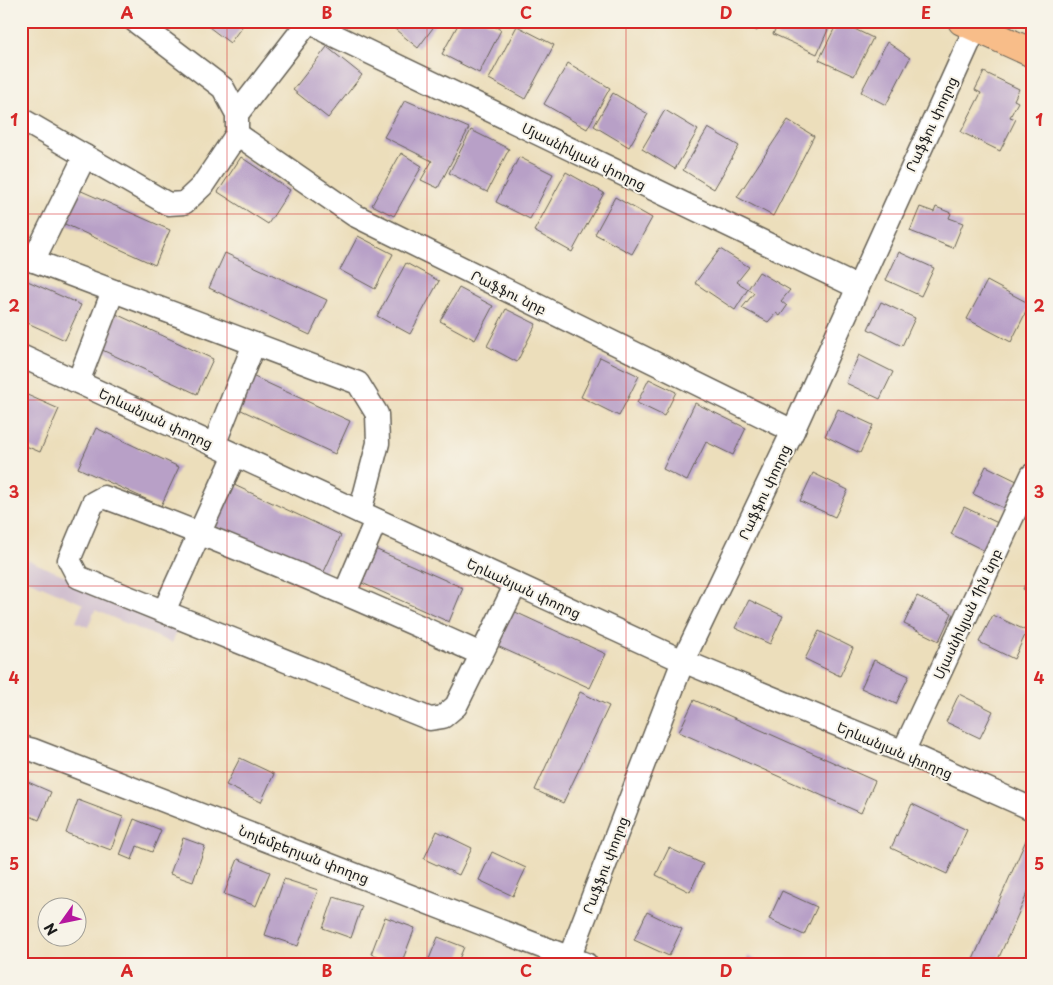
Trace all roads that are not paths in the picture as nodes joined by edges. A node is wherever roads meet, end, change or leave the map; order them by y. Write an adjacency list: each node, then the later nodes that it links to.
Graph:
1 (135, 21): 6 (street)
2 (311, 21): 6 (street); 9 (street, Մյասնիկյան փողոց)
3 (969, 24): 4 (main road); 9 (street, Րաֆֆու փողոց)
4 (1032, 53)
5 (21, 119): 7 (street)
6 (237, 124): 7 (street); 14 (street, Րաֆֆու նրբ)
7 (85, 156): 8 (street)
8 (27, 258): 10 (street)
9 (857, 287): 14 (street, Րաֆֆու փողոց)
10 (113, 291): 11 (street); 13 (street)
11 (254, 344): 15 (street); 18 (street)
12 (21, 356): 13 (street, Երևանյան փողոց)
13 (78, 382): 15 (street, Երևանյան փողոց)
14 (793, 431): 24 (street, Րաֆֆու փողոց)
15 (214, 445): 16 (street, Երևանյան փողոց)
16 (235, 455): 18 (street, Երևանյան փողոց); 19 (street)
17 (1032, 475): 26 (street, Մյասնիկյան 1ին նրբ)
18 (368, 516): 20 (street, Երևանյան փողոց); 21 (street)
19 (199, 532): 21 (street); 22 (street); 22 (street)
20 (516, 584): 23 (street); 24 (street, Երևանյան փողոց)
21 (345, 593): 23 (street)
22 (164, 611): 23 (street)
23 (481, 654)
24 (683, 661): 26 (street, Երևանյան փողոց); 28 (street, Րաֆֆու փողոց)
25 (21, 747): 28 (street, Նոյեմբերյան փողոց)
26 (903, 752): 27 (street, Երևանյան փողոց)
27 (1032, 809)
28 (574, 961)

